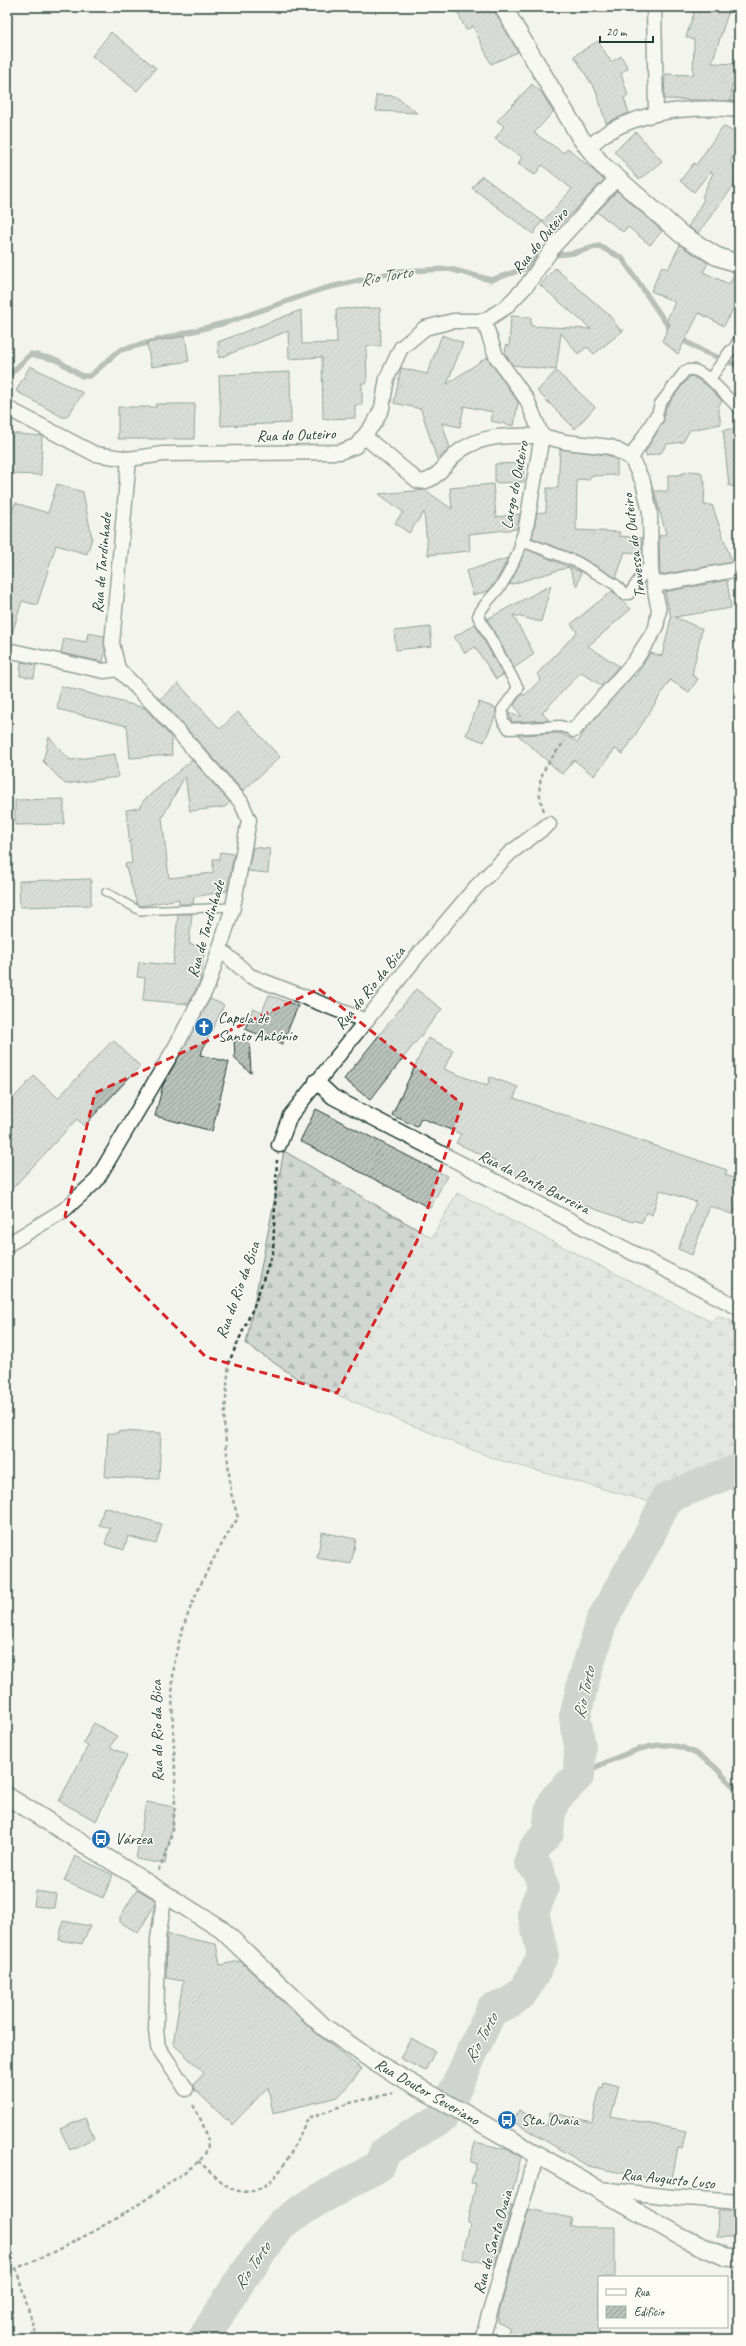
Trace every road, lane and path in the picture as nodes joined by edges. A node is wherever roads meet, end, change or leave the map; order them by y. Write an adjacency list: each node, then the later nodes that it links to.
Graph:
1 (502, 7): 5 (street)
2 (654, 7): 4 (street)
3 (739, 110): 4 (street)
4 (656, 112): 5 (street)
5 (588, 148): 6 (street)
6 (616, 179): 7 (street); 8 (street, Rua do Outeiro)
7 (739, 264)
8 (484, 322): 14 (street); 15 (street, Rua do Outeiro)
9 (735, 347): 10 (street)
10 (710, 379): 12 (street); 13 (street)
11 (7, 408): 17 (street, Rua do Outeiro)
12 (739, 409)
13 (656, 418): 16 (street)
14 (542, 436): 15 (street); 16 (street); 18 (street, Largo do Outeiro)
15 (365, 437): 17 (street, Rua do Outeiro)
16 (631, 458): 19 (street, Travessa do Outeiro)
17 (129, 459): 23 (street, Rua de Tardinhade)
18 (522, 541): 19 (street); 24 (street)
19 (652, 562): 21 (street, Travessa do Outeiro)
20 (739, 569): 21 (street)
21 (654, 585): 24 (street, Travessa do Outeiro)
22 (7, 650): 23 (street)
23 (118, 669): 27 (street, Rua de Tardinhade)
24 (574, 730): 25 (path)
25 (549, 824): 29 (street, Rua do Rio da Bica)
26 (106, 892): 27 (lane)
27 (233, 907): 28 (street, Rua de Tardinhade)
28 (221, 950): 29 (street); 32 (street, Rua de Tardinhade)
29 (366, 1021): 30 (street, Rua do Rio da Bica)
30 (316, 1081): 31 (street, Rua do Rio da Bica); 33 (street, Rua da Ponte Barreira)
31 (279, 1145): 35 (path, Rua do Rio da Bica)
32 (7, 1245)
33 (739, 1308)
34 (7, 1796): 35 (street, Rua Doutor Severiano)
35 (151, 1883): 36 (street, Rua Doutor Severiano)
36 (165, 1893): 37 (street, Rua Doutor Severiano); 38 (street)
37 (417, 2087): 39 (street, Rua Doutor Severiano); 40 (path)
38 (186, 2089): 40 (path)
39 (539, 2156): 41 (street, Rua Doutor Severiano); 47 (street, Rua de Santa Ovaia)
40 (198, 2161): 44 (path)
41 (594, 2188): 42 (street, Rua Augusto Luso); 43 (street, Rua Doutor Severiano)
42 (739, 2202)
43 (739, 2258)
44 (16, 2268): 45 (path); 46 (path)
45 (7, 2272)
46 (37, 2339)
47 (482, 2339)

